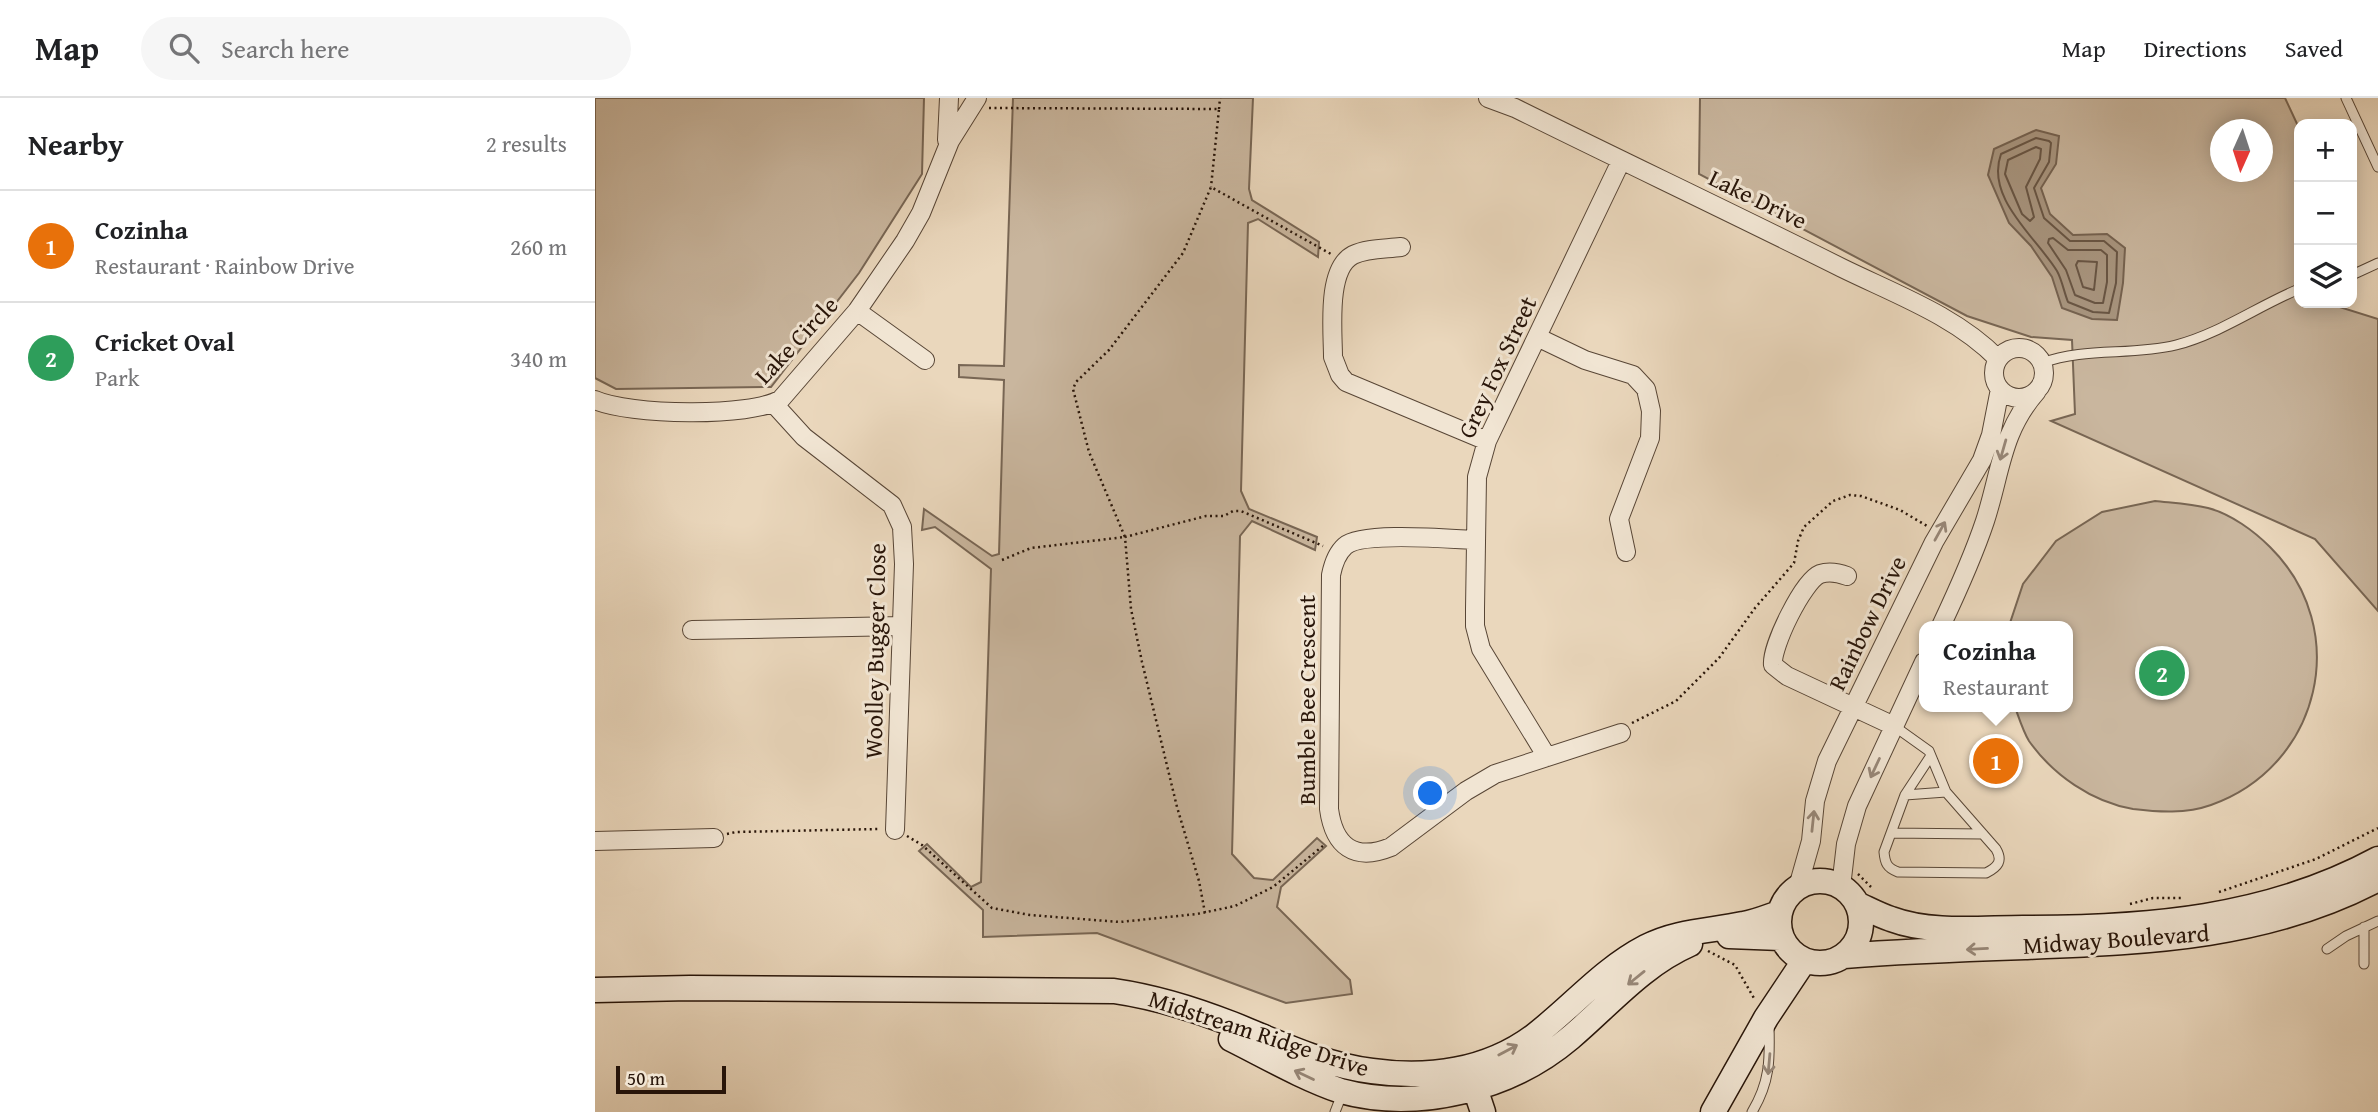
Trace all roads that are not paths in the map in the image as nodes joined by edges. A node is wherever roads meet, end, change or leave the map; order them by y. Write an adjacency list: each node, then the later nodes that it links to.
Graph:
1 (951, 98): 4 (street); 5 (street, Lake Circle)
2 (1488, 98): 6 (street, Lake Drive)
3 (2346, 98): 7 (lane)
4 (975, 101): 5 (street, Lake Circle)
5 (944, 154): 12 (street, Lake Circle)
6 (1621, 161): 13 (street, Grey Fox Street); 14 (street, Lake Drive)
7 (2378, 167)
8 (1401, 247): 21 (street)
9 (2378, 263): 10 (lane)
10 (2357, 273)
11 (2294, 291): 16 (lane)
12 (857, 311): 15 (street); 20 (street, Lake Circle)
13 (1537, 337): 21 (street, Grey Fox Street); 23 (street)
14 (1998, 359): 16 (street); 17 (street)
15 (925, 360)
16 (2042, 363): 18 (street)
17 (2000, 389): 18 (street); 29 (street, Rainbow Drive, one-way to 17)
18 (2037, 391): 25 (street, one-way to 25)
19 (595, 400): 20 (street, Lake Circle)
20 (773, 404): 26 (street, Woolley Bugger Close)
21 (1487, 441): 22 (street, Grey Fox Street)
22 (1476, 540): 32 (street, Grey Fox Street); 32 (street, Bumble Bee Crescent)
23 (1626, 552)
24 (1847, 576): 29 (street)
25 (1943, 621)
26 (902, 626): 27 (street); 36 (street, Woolley Bugger Close)
27 (692, 630)
28 (1919, 673): 30 (street)
29 (1853, 707): 30 (street); 44 (street, Rainbow Drive, one-way to 29)
30 (1894, 726): 33 (lane); 43 (street, one-way to 43)
31 (1621, 733): 32 (street, Bumble Bee Crescent)
32 (1547, 757)
33 (1930, 757): 34 (lane); 35 (lane)
34 (1946, 792): 35 (lane); 38 (lane)
35 (1905, 795): 37 (lane)
36 (895, 830)
37 (1891, 834): 38 (lane); 38 (lane)
38 (1983, 834)
39 (714, 838): 40 (street)
40 (595, 841)
41 (2378, 859): 43 (street, Midway Boulevard)
42 (2378, 878): 50 (street, Midway Boulevard, one-way to 50)
43 (1854, 886): 44 (street, Midway Boulevard); 50 (street)
44 (1798, 887): 45 (street)
45 (1779, 913): 48 (street); 56 (street, Midstream Ridge Drive, one-way to 45)
46 (2378, 921): 47 (lane)
47 (2364, 928): 49 (lane); 52 (lane)
48 (1781, 938): 51 (street); 56 (street, Midstream Ridge Drive, one-way to 56)
49 (2327, 949)
50 (1844, 956): 51 (street, Midway Boulevard)
51 (1804, 961): 55 (street)
52 (2364, 964)
53 (595, 990): 54 (street, Midstream Ridge Drive)
54 (1114, 991): 57 (street, Midstream Ridge Drive); 58 (street, Midstream Ridge Drive, one-way to 54)
55 (1766, 1018): 59 (street); 60 (lane, one-way to 60)
56 (1476, 1089): 57 (street, Midstream Ridge Drive)
57 (1442, 1094): 58 (street, Midstream Ridge Drive)
58 (1339, 1102)
59 (1713, 1112)
60 (1752, 1112)

